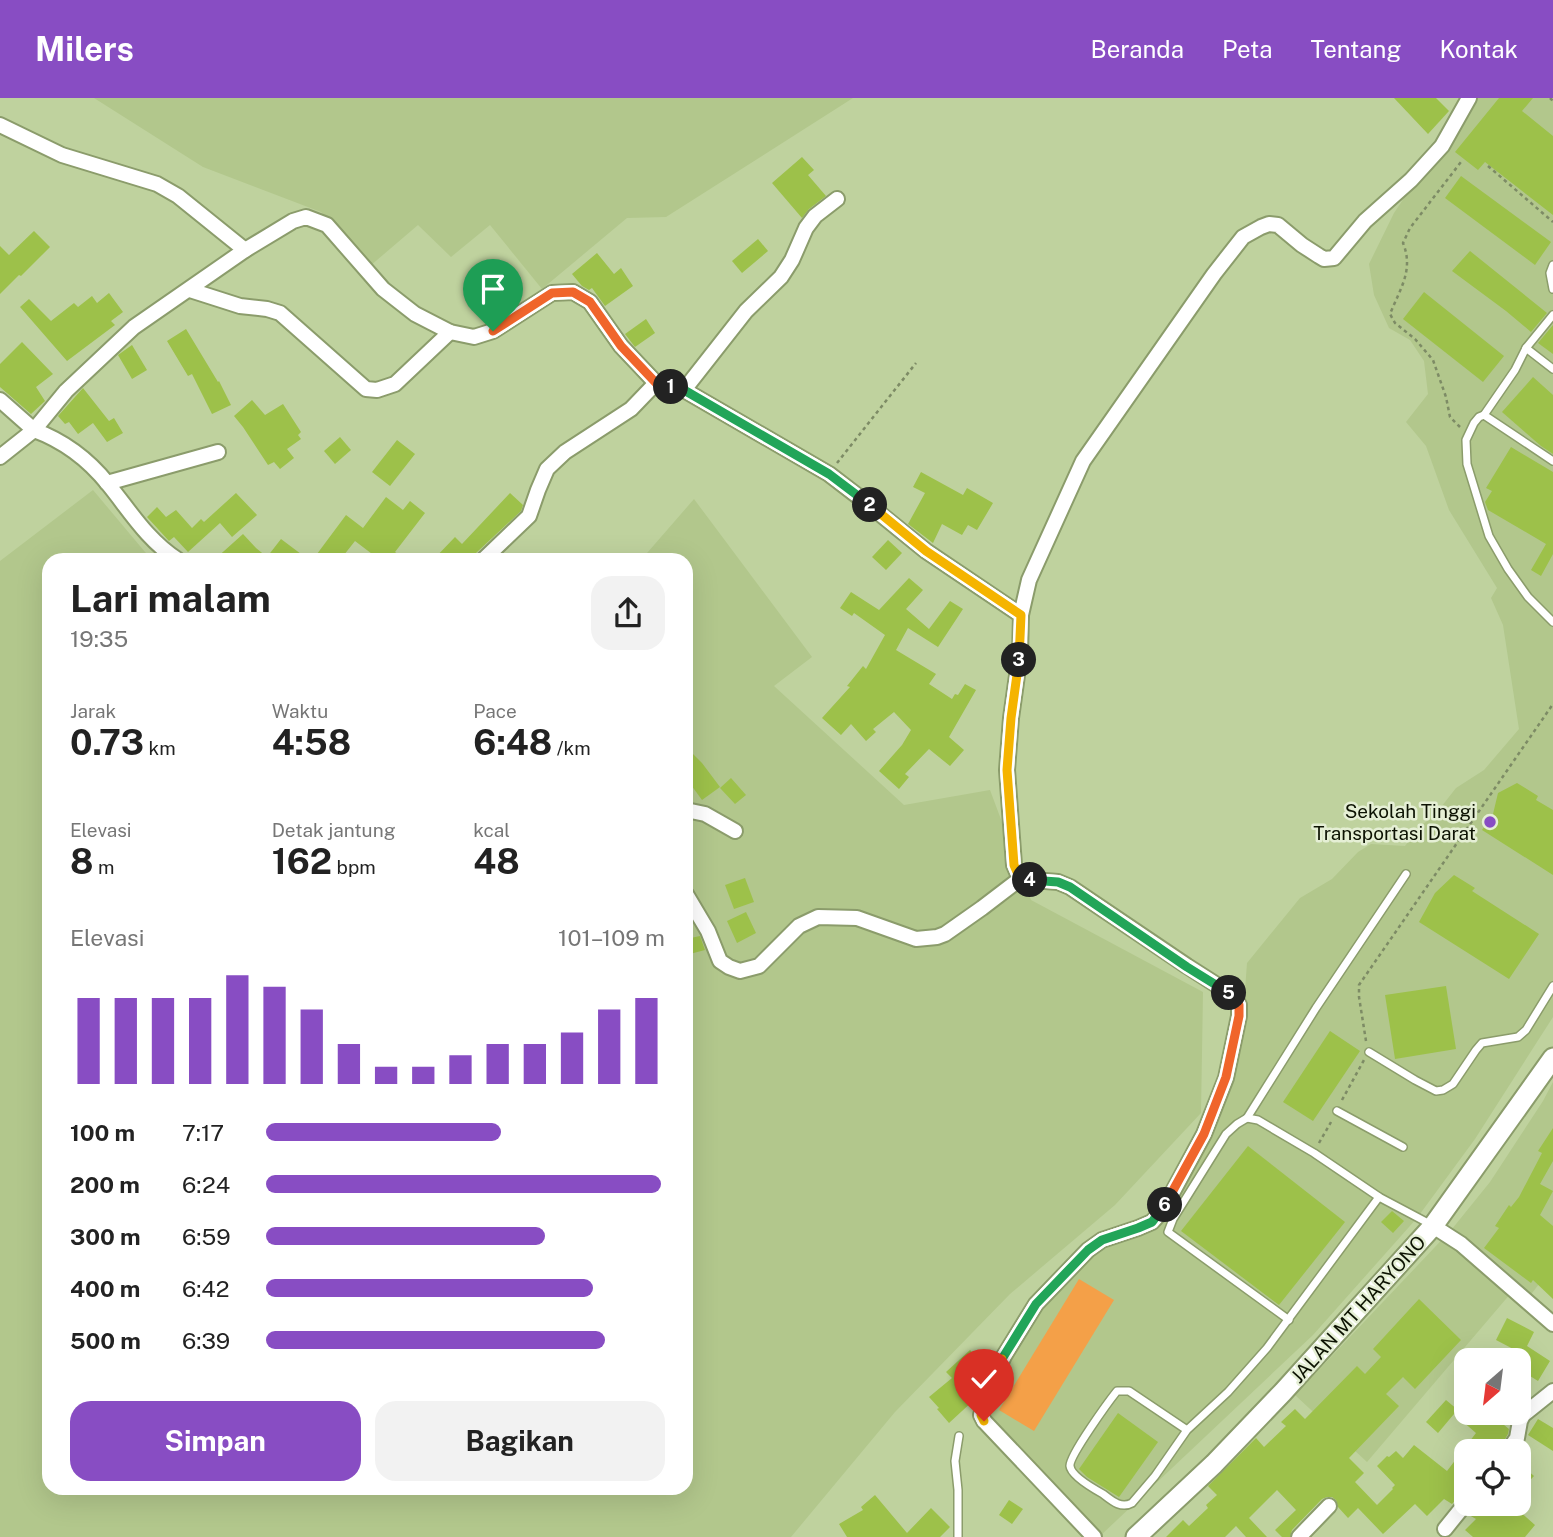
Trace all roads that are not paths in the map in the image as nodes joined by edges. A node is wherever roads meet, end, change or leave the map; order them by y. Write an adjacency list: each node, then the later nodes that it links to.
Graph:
1 (1466, 99): 23 (street)
2 (0, 125): 4 (street)
3 (837, 199): 13 (street)
4 (245, 250): 7 (street); 9 (street)
5 (1553, 265): 6 (lane)
6 (1553, 289)
7 (190, 290): 9 (street); 16 (street)
8 (1553, 316): 10 (lane)
9 (450, 332): 12 (street)
10 (1526, 348): 11 (lane); 15 (lane)
11 (1553, 369)
12 (656, 383): 13 (street); 22 (street)
13 (684, 390): 23 (street)
14 (0, 400): 16 (street)
15 (1484, 415): 19 (lane); 24 (lane)
16 (34, 430): 18 (street); 20 (street)
17 (218, 452): 20 (street)
18 (0, 457)
19 (1553, 461)
20 (107, 483): 21 (street)
21 (169, 553)
22 (490, 553)
23 (1021, 615): 28 (street)
24 (1553, 622)
25 (693, 811): 26 (street)
26 (734, 831)
27 (1406, 874): 34 (lane)
28 (1020, 879): 29 (street); 49 (street)
29 (693, 906)
30 (1553, 986): 31 (lane)
31 (1368, 1052)
32 (1553, 1058): 37 (main road, JALAN MT HARYONO)
33 (1336, 1111): 35 (lane)
34 (1247, 1118): 36 (lane); 38 (lane)
35 (1403, 1147)
36 (1379, 1197): 37 (lane); 38 (lane)
37 (1433, 1226): 39 (street); 47 (main road, JALAN MT HARYONO)
38 (1289, 1320): 41 (lane)
39 (1553, 1324)
40 (1553, 1391): 43 (street)
41 (1187, 1430): 41 (lane)
42 (959, 1436): 48 (lane)
43 (1516, 1439)
44 (1329, 1506): 50 (street)
45 (1456, 1516): 46 (street)
46 (1445, 1529)
47 (1146, 1534)
48 (958, 1537)
49 (1094, 1537)
50 (1299, 1537)

